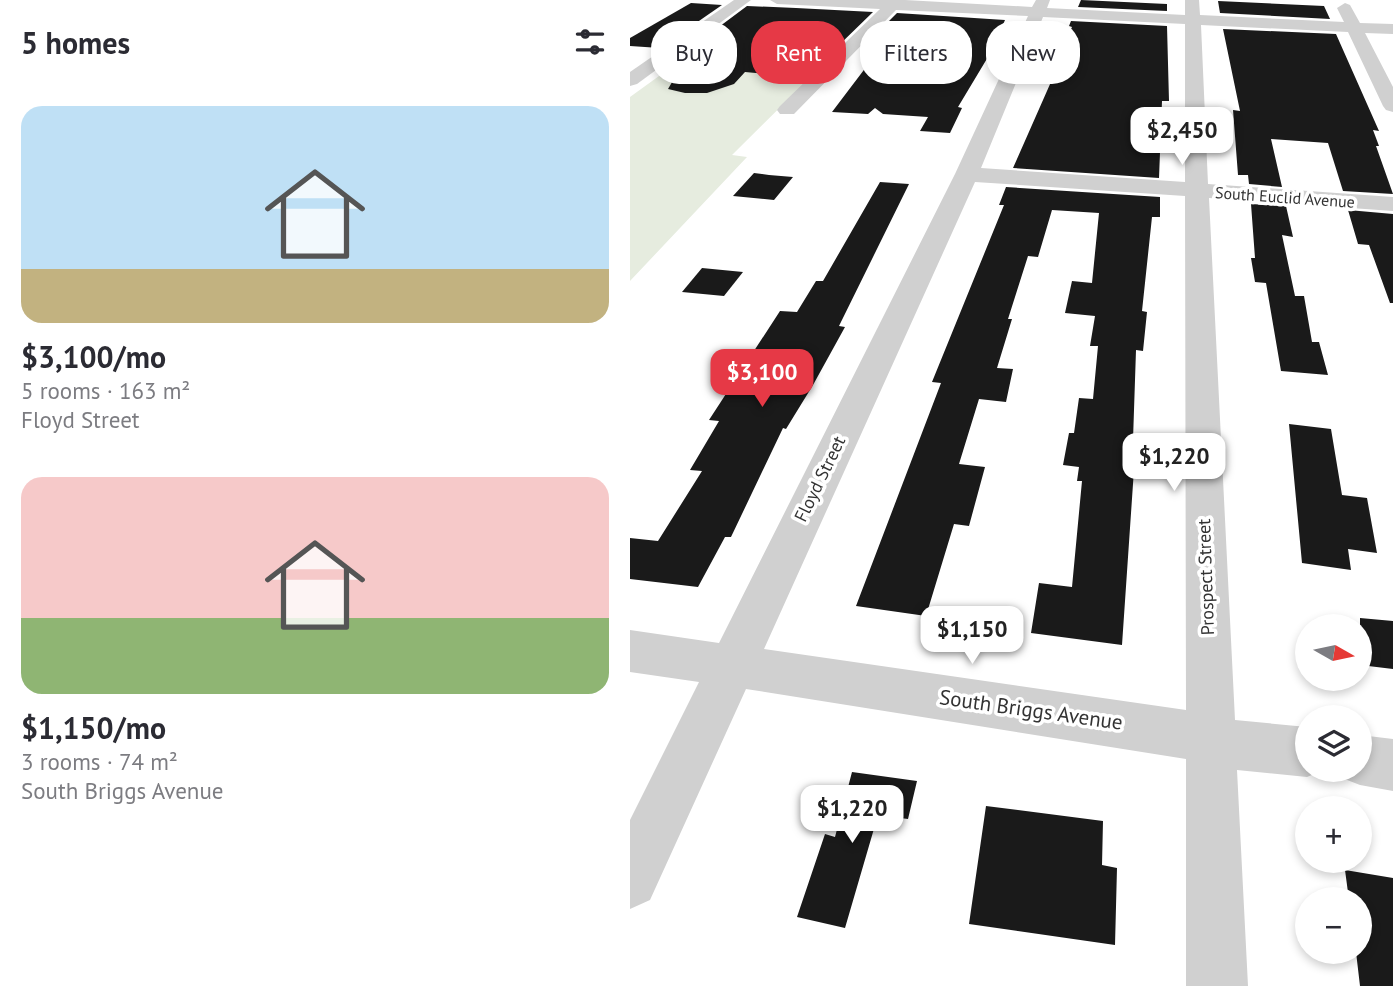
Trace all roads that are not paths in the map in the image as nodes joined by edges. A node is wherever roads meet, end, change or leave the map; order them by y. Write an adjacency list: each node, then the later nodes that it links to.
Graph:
1 (744, 0): 9 (street)
2 (777, 0): 4 (street)
3 (1341, 0): 7 (street)
4 (895, 3): 5 (street); 11 (street)
5 (1041, 6): 6 (street); 12 (street, Floyd Street)
6 (1192, 10): 7 (street); 13 (street, Prospect Street)
7 (1353, 27): 8 (street); 10 (street)
8 (1393, 29)
9 (630, 80)
10 (1393, 106)
11 (787, 110)
12 (967, 174): 13 (street, South Euclid Avenue); 16 (street, Floyd Street)
13 (1197, 191): 14 (street, South Euclid Avenue); 17 (street, Prospect Street)
14 (1393, 204)
15 (630, 651): 16 (street, South Briggs Avenue)
16 (730, 666): 17 (street, South Briggs Avenue); 21 (street, Floyd Street)
17 (1210, 740): 18 (street, South Briggs Avenue); 22 (street, Prospect Street)
18 (1295, 751)
19 (1372, 762): 20 (street)
20 (1393, 765)
21 (630, 880)
22 (1217, 986)

